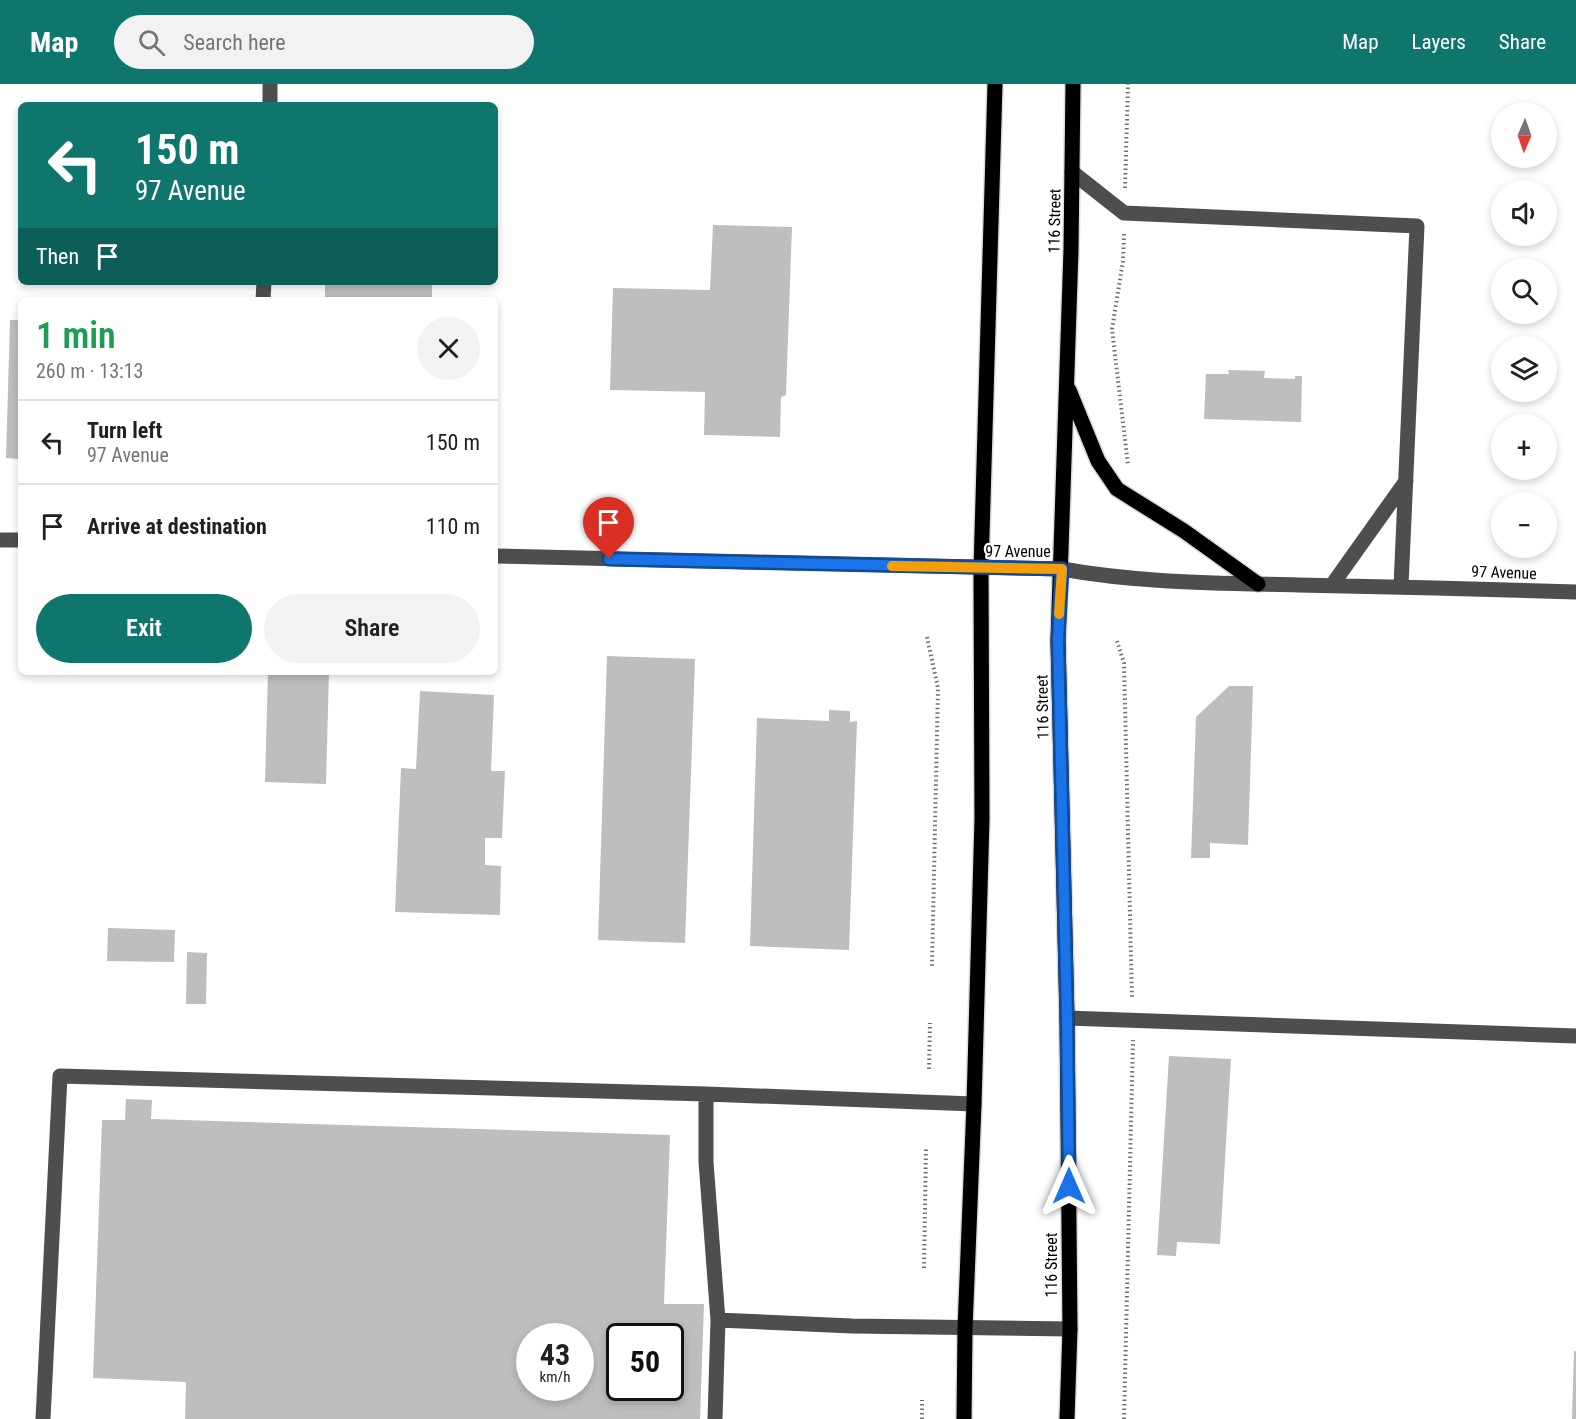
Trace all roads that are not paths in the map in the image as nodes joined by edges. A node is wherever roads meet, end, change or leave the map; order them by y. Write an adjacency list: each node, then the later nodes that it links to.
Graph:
1 (270, 84): 4 (street)
2 (995, 84): 11 (main road)
3 (1073, 84): 5 (main road, 116 Street)
4 (270, 102)
5 (1072, 172): 6 (main road, 116 Street); 7 (street)
6 (1066, 384): 12 (main road, 116 Street); 13 (main road)
7 (1406, 482): 14 (street); 15 (street)
8 (0, 540): 9 (street)
9 (18, 540)
10 (498, 556): 11 (street, 97 Avenue)
11 (981, 568): 12 (street, 97 Avenue); 20 (main road)
12 (1062, 569): 13 (street, 97 Avenue); 17 (main road, 116 Street)
13 (1258, 584): 14 (street, 97 Avenue)
14 (1332, 585): 15 (street, 97 Avenue)
15 (1401, 586): 16 (street, 97 Avenue)
16 (1576, 592)
17 (1067, 1018): 18 (street); 23 (main road, 116 Street)
18 (1576, 1036)
19 (706, 1094): 20 (street); 21 (street); 24 (street)
20 (974, 1104): 22 (main road)
21 (718, 1320): 22 (street); 25 (street)
22 (965, 1329): 23 (street); 26 (main road)
23 (1070, 1329): 27 (main road, 116 Street)
24 (43, 1419)
25 (715, 1419)
26 (964, 1419)
27 (1067, 1419)

